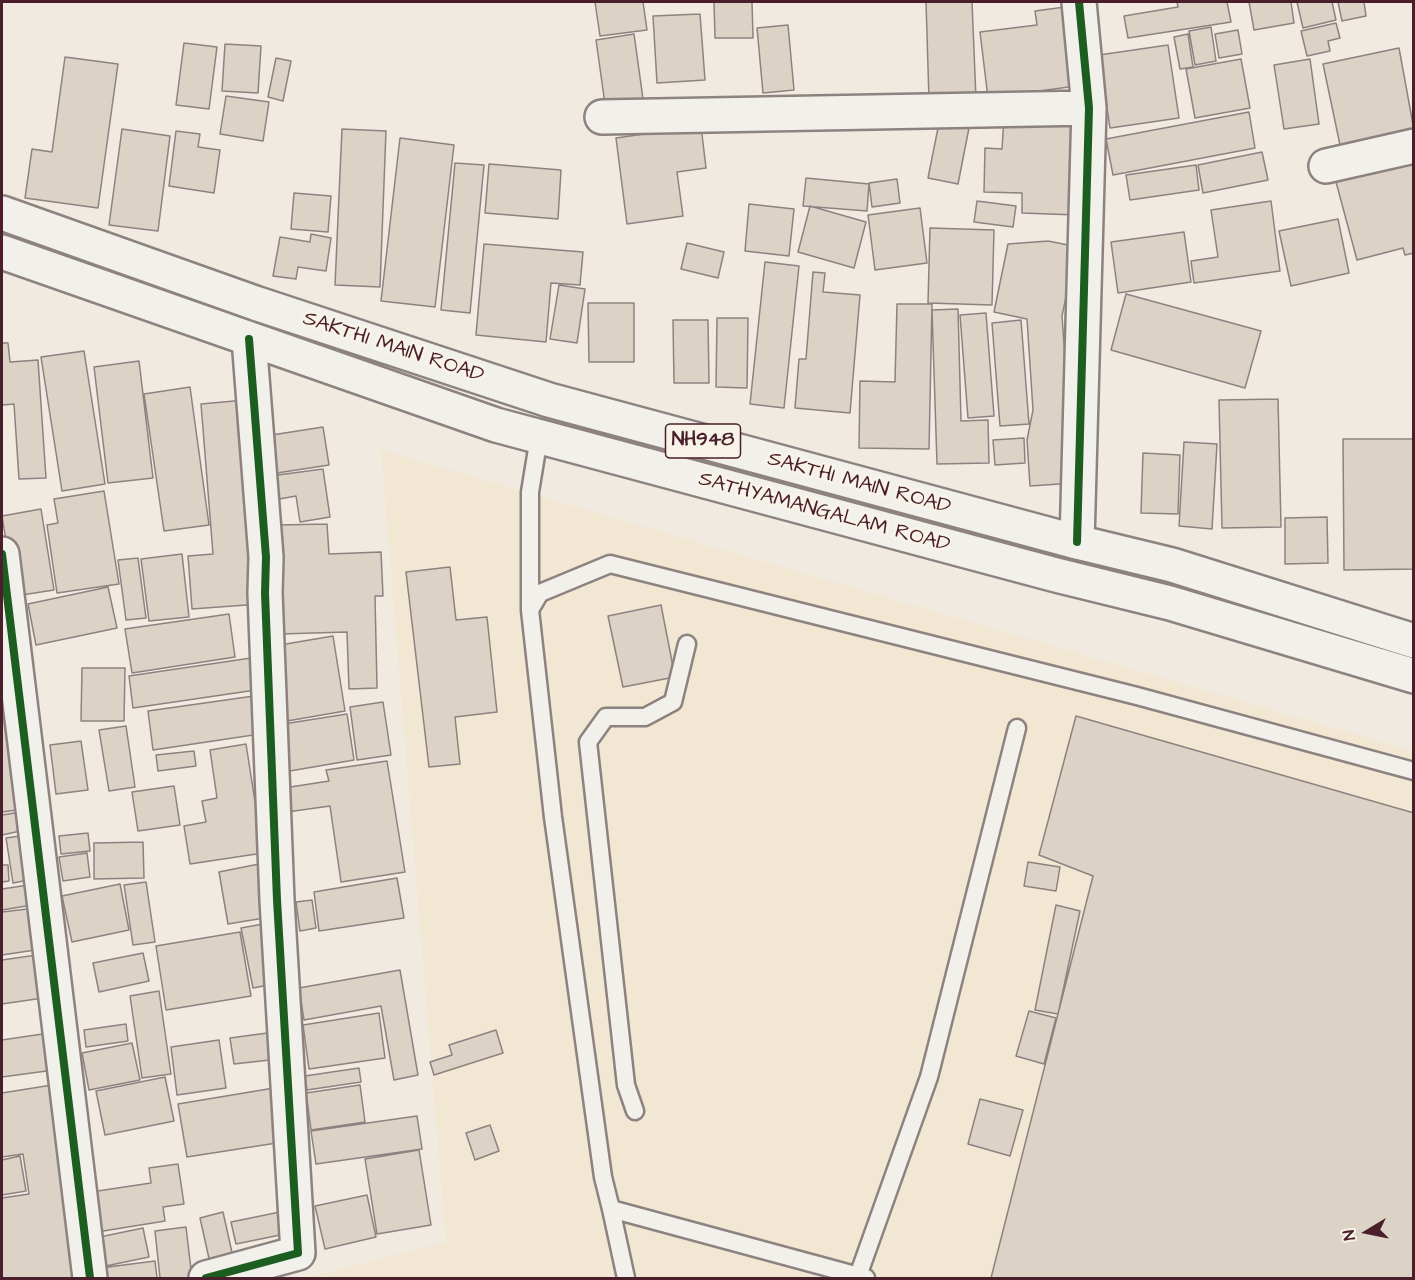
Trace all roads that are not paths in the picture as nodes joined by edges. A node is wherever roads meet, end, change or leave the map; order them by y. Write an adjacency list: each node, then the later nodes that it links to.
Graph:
1 (1079, 2): 2 (main road)
2 (1089, 108): 3 (main road); 10 (main road)
3 (602, 117)
4 (1413, 146): 5 (main road)
5 (1326, 166)
6 (2, 213): 10 (main road, SAKTHI MAIN ROAD / NH948)
7 (2, 252): 8 (main road, SATHYAMANGALAM ROAD / NH948)
8 (249, 339): 9 (main road, SATHYAMANGALAM ROAD / NH948); 22 (main road)
9 (538, 437): 12 (lane); 15 (main road, SATHYAMANGALAM ROAD / NH948)
10 (1077, 542): 13 (main road, SAKTHI MAIN ROAD / NH948)
11 (2, 555): 21 (main road)
12 (530, 610): 17 (lane); 19 (lane)
13 (1413, 641)
14 (687, 644): 18 (lane)
15 (1413, 676)
16 (1017, 728): 20 (lane)
17 (1413, 771)
18 (635, 1111)
19 (611, 1209): 20 (lane); 23 (lane)
20 (862, 1277)
21 (90, 1278)
22 (206, 1278)
23 (626, 1278)

